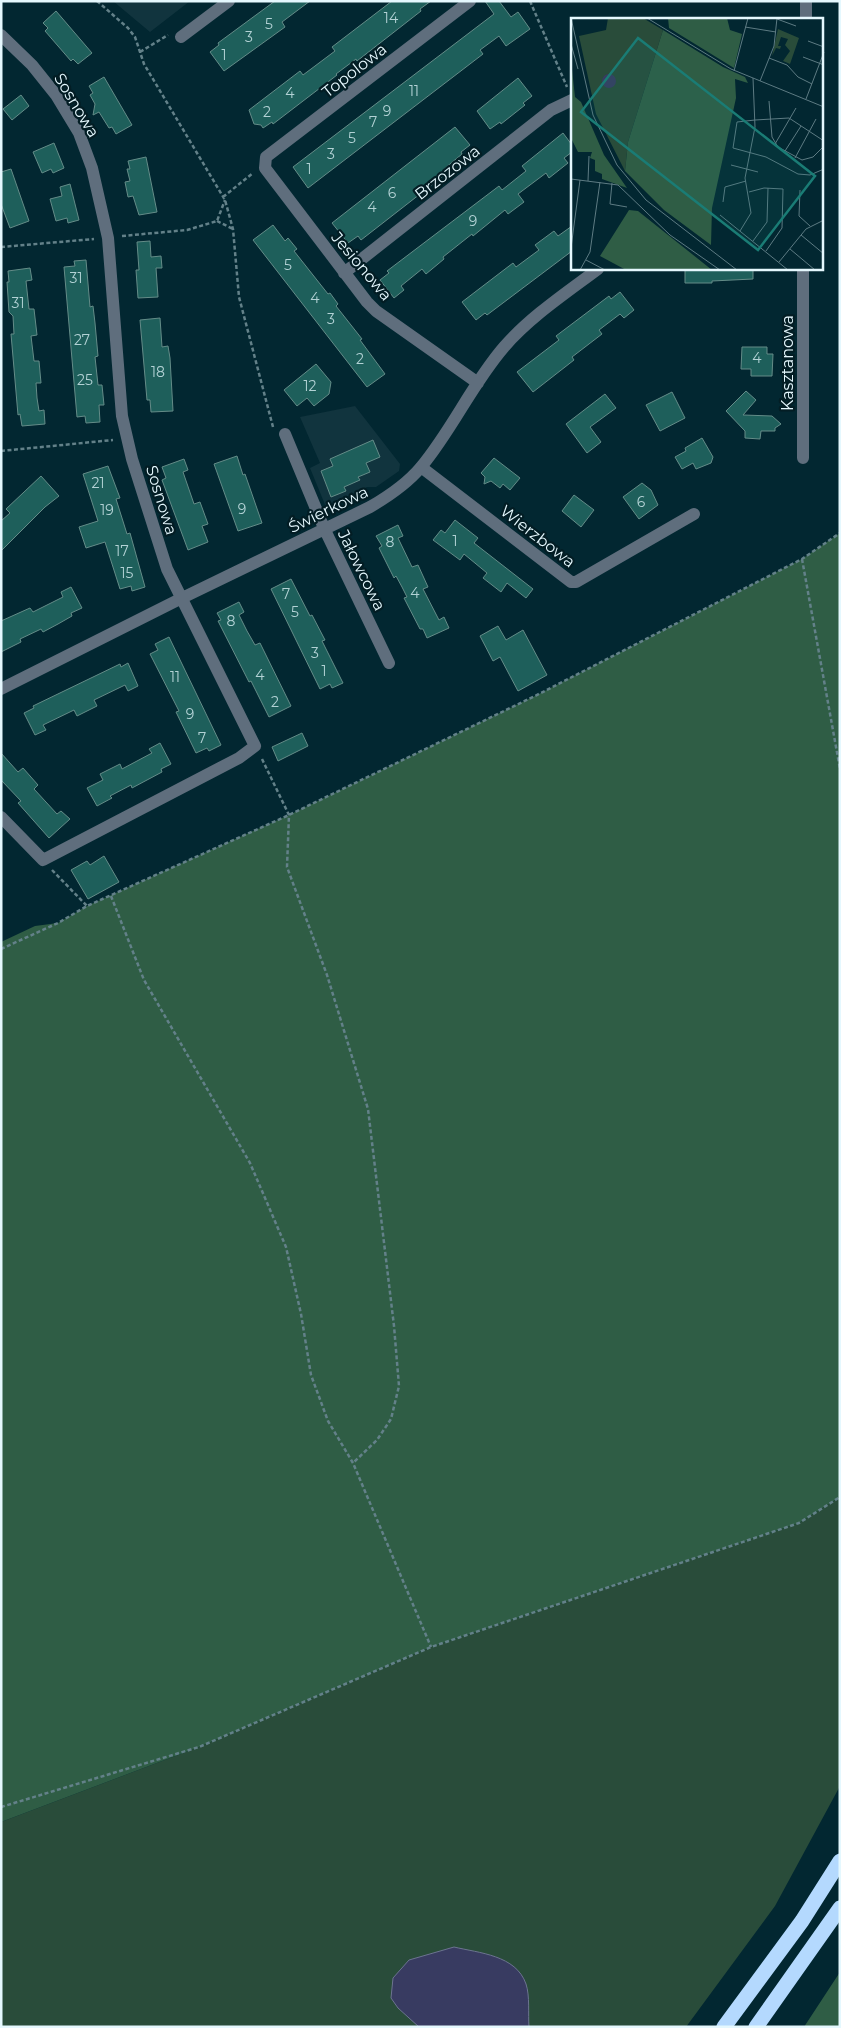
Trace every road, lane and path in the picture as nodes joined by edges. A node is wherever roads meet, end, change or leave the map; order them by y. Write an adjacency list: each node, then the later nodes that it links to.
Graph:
1 (98, 1): 9 (path)
2 (229, 1): 8 (street)
3 (470, 1): 12 (street, Topolowa)
4 (530, 1): 10 (path)
5 (806, 1): 6 (street)
6 (806, 18)
7 (1, 36): 21 (street, Sosnowa)
8 (181, 36): 9 (path)
9 (140, 52): 13 (path)
10 (571, 98)
11 (571, 100): 18 (street, Brzozowa)
12 (265, 168): 13 (path); 18 (street, Jesionowa)
13 (223, 197): 15 (path)
14 (217, 221): 15 (path)
15 (233, 229): 22 (path)
16 (597, 270): 19 (street, Świerkowa)
17 (803, 270): 24 (street, Kasztanowa)
18 (344, 273): 19 (street, Jesionowa)
19 (478, 383): 25 (street, Świerkowa)
20 (285, 434): 22 (street, Jałowcowa)
21 (127, 439): 23 (path); 30 (street, Sosnowa)
22 (290, 446): 27 (street, Jałowcowa)
23 (1, 450)
24 (803, 458)
25 (421, 467): 26 (street, Wierzbowa); 27 (street, Świerkowa)
26 (694, 514)
27 (324, 528): 30 (street, Świerkowa); 31 (street, Jałowcowa)
28 (840, 532): 29 (path)
29 (802, 559): 34 (path); 35 (path)
30 (180, 599): 32 (street, Świerkowa); 37 (street, Sosnowa)
31 (389, 663)
32 (1, 689)
33 (265, 764): 35 (path)
34 (840, 769)
35 (289, 815): 38 (path); 41 (path)
36 (1, 817): 37 (street)
37 (43, 860): 39 (path)
38 (111, 896): 39 (path); 41 (path)
39 (87, 906): 40 (path)
40 (1, 949)
41 (353, 1463): 43 (path)
42 (840, 1497): 43 (path)
43 (431, 1647): 44 (path)
44 (1, 1807)
45 (840, 1860): 47 (highway)
46 (840, 1908): 48 (highway)
47 (724, 2027)
48 (756, 2027)

